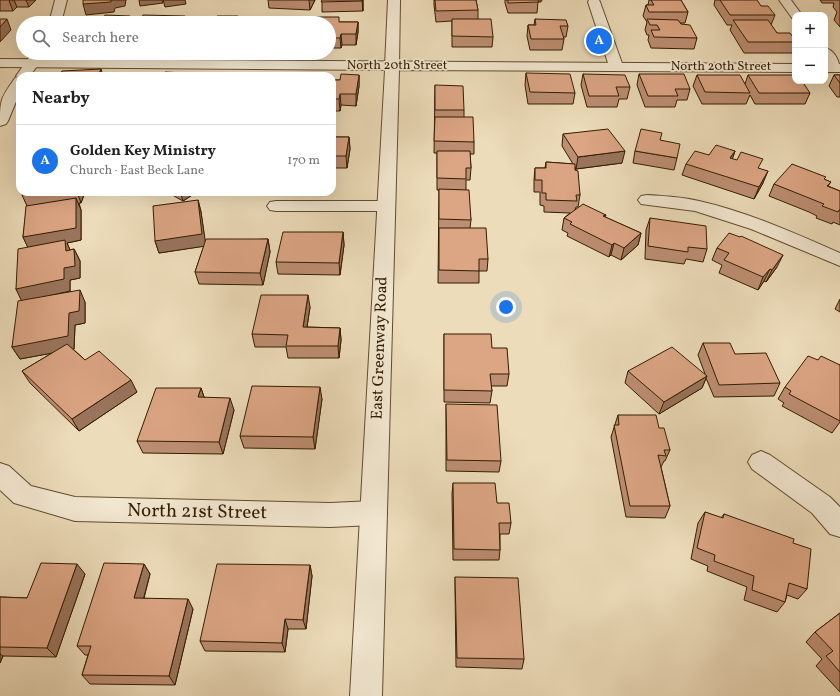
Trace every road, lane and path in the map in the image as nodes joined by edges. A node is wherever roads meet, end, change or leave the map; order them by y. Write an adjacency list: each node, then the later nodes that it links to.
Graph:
1 (61, 0): 6 (street)
2 (394, 0): 12 (street, East Greenway Road)
3 (784, 0): 5 (street)
4 (594, 2): 13 (street)
5 (794, 12)
6 (57, 16)
7 (828, 57): 15 (street)
8 (18, 60): 11 (street, North 20th Street)
9 (34, 60): 16 (street)
10 (124, 60): 12 (street, North 20th Street)
11 (0, 62)
12 (392, 66): 13 (street, North 20th Street); 21 (street, East Greenway Road)
13 (616, 66): 14 (street, North 20th Street)
14 (792, 68)
15 (834, 68)
16 (26, 72)
17 (16, 87): 18 (street)
18 (0, 121)
19 (647, 200): 22 (street)
20 (276, 206): 21 (street)
21 (386, 206): 25 (street, East Greenway Road)
22 (840, 260)
23 (761, 462): 26 (street)
24 (0, 474): 25 (street, North 21st Street)
25 (373, 514): 27 (street, East Greenway Road)
26 (840, 525)
27 (366, 696)

